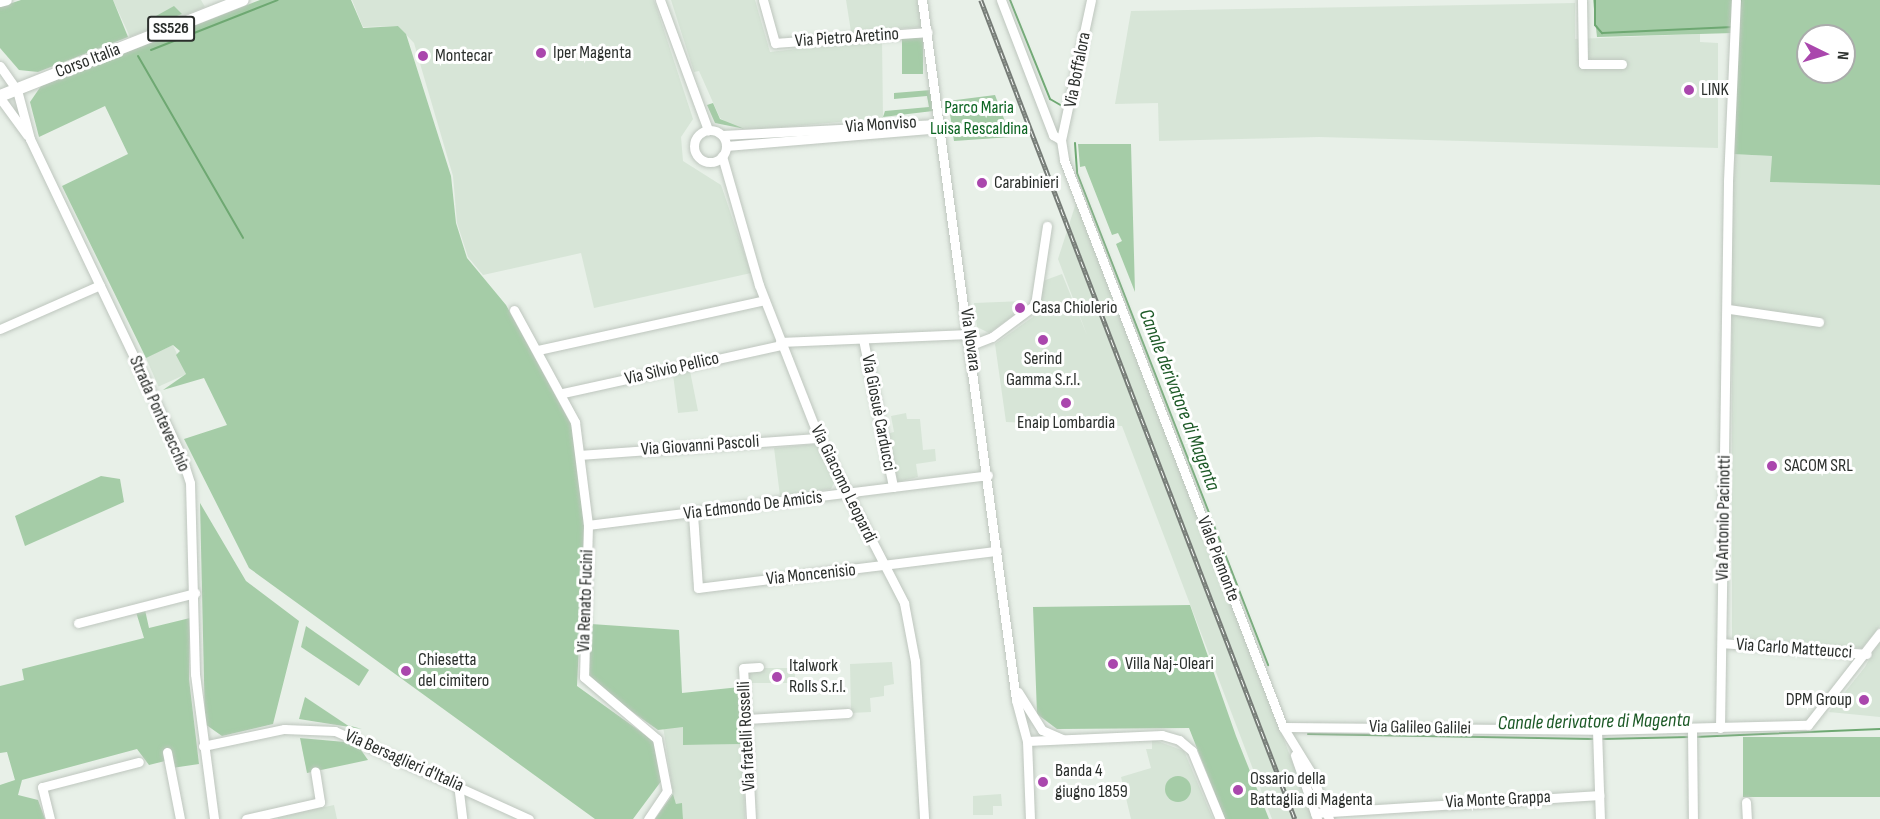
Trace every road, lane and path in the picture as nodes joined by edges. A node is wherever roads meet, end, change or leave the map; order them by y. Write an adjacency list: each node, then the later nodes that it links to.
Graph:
1 (243, 0): 12 (main road, Corso Italia / SS526)
2 (660, 0): 15 (street)
3 (763, 0): 9 (street, Via Pietro Aretino)
4 (922, 0): 9 (street, Via Novara)
5 (1001, 0): 19 (street)
6 (1091, 0): 19 (street, Via Boffalora)
7 (1582, 0): 10 (street)
8 (1736, 0): 25 (street, Via Antonio Pacinotti)
9 (928, 32): 14 (street, Via Novara)
10 (1622, 64)
11 (0, 66): 12 (street)
12 (17, 90): 13 (main road, Corso Italia / SS526); 18 (street, Strada Pontevecchio)
13 (0, 97): 18 (street, Strada Pontevecchio)
14 (940, 126): 16 (street, Via Monviso); 29 (street, Via Novara)
15 (708, 130): 17 (street); 21 (street)
16 (824, 134): 17 (street, Via Monviso); 20 (street, Via Monviso)
17 (722, 135): 20 (street)
18 (30, 139): 23 (street, Strada Pontevecchio)
19 (1061, 140): 53 (street, Viale Piemonte)
20 (726, 146): 21 (street)
21 (722, 156): 24 (street, Via Giacomo Leopardi)
22 (1047, 226): 32 (street)
23 (100, 285): 28 (street); 44 (street, Strada Pontevecchio)
24 (765, 300): 31 (street, Via Giacomo Leopardi); 33 (street)
25 (1728, 309): 27 (street); 47 (street, Via Antonio Pacinotti)
26 (514, 310): 33 (street, Via Renato Fucini)
27 (1819, 322)
28 (0, 329)
29 (969, 334): 30 (street, Via Silvio Pellico); 32 (street, Via Novara)
30 (863, 339): 31 (street, Via Silvio Pellico); 38 (street, Via Giosuè Carducci)
31 (781, 343): 34 (street, Via Silvio Pellico); 35 (street, Via Giacomo Leopardi)
32 (971, 345): 37 (street, Via Novara)
33 (538, 350): 34 (street, Via Renato Fucini)
34 (563, 393): 36 (street, Via Renato Fucini)
35 (819, 438): 36 (street, Via Giovanni Pascoli); 39 (street, Via Giacomo Leopardi)
36 (580, 455): 41 (street, Via Renato Fucini)
37 (988, 475): 38 (street, Via Edmondo De Amicis); 42 (street, Via Novara)
38 (893, 487): 39 (street, Via Edmondo De Amicis)
39 (845, 494): 40 (street, Via Edmondo De Amicis); 43 (street, Via Giacomo Leopardi)
40 (693, 514): 41 (street, Via Edmondo De Amicis); 43 (street, Via Moncenisio)
41 (588, 525): 77 (street, Via Renato Fucini)
42 (997, 551): 43 (street, Via Moncenisio); 50 (street, Via Novara)
43 (884, 568): 79 (street, Via Giacomo Leopardi)
44 (195, 593): 45 (street); 62 (street, Strada Pontevecchio)
45 (78, 623)
46 (1880, 633): 48 (street)
47 (1722, 644): 48 (street, Via Carlo Matteucci); 55 (street, Via Antonio Pacinotti)
48 (1867, 654): 55 (street, Via Galileo Galilei)
49 (759, 667): 52 (street, Via fratelli Rosselli)
50 (1014, 682): 54 (street, Via Novara); 56 (street, Via Novara)
51 (848, 713): 52 (street)
52 (747, 719): 78 (street, Via fratelli Rosselli)
53 (1283, 727): 58 (street, Via Galileo Galilei); 60 (street, Viale Piemonte)
54 (1040, 728): 56 (street); 59 (street); 61 (street)
55 (1720, 728): 57 (street, Via Galileo Galilei)
56 (1025, 730): 61 (street, Via Novara)
57 (1692, 734): 58 (street, Via Galileo Galilei); 84 (street)
58 (1598, 736): 67 (street)
59 (1067, 741): 61 (street); 81 (street)
60 (1290, 741): 69 (street, Viale Piemonte); 70 (street, Viale Piemonte)
61 (1033, 742): 80 (street)
62 (203, 746): 66 (street, Via Bersaglieri d'Italia); 73 (street, Strada Pontevecchio)
63 (167, 752): 72 (street)
64 (139, 762): 71 (street)
65 (315, 771): 74 (street)
66 (458, 784): 75 (street); 76 (street, Via Bersaglieri d'Italia)
67 (1599, 795): 69 (street, Via Monte Grappa); 83 (street)
68 (1746, 802): 85 (street)
69 (1325, 809): 70 (street, Via Monte Grappa); 82 (street, Viale Piemonte)
70 (1316, 816)
71 (50, 819)
72 (180, 819)
73 (214, 819)
74 (246, 819)
75 (462, 819)
76 (529, 819)
77 (648, 819)
78 (750, 819)
79 (924, 819)
80 (1030, 819)
81 (1220, 819)
82 (1329, 819)
83 (1600, 819)
84 (1693, 819)
85 (1747, 819)

